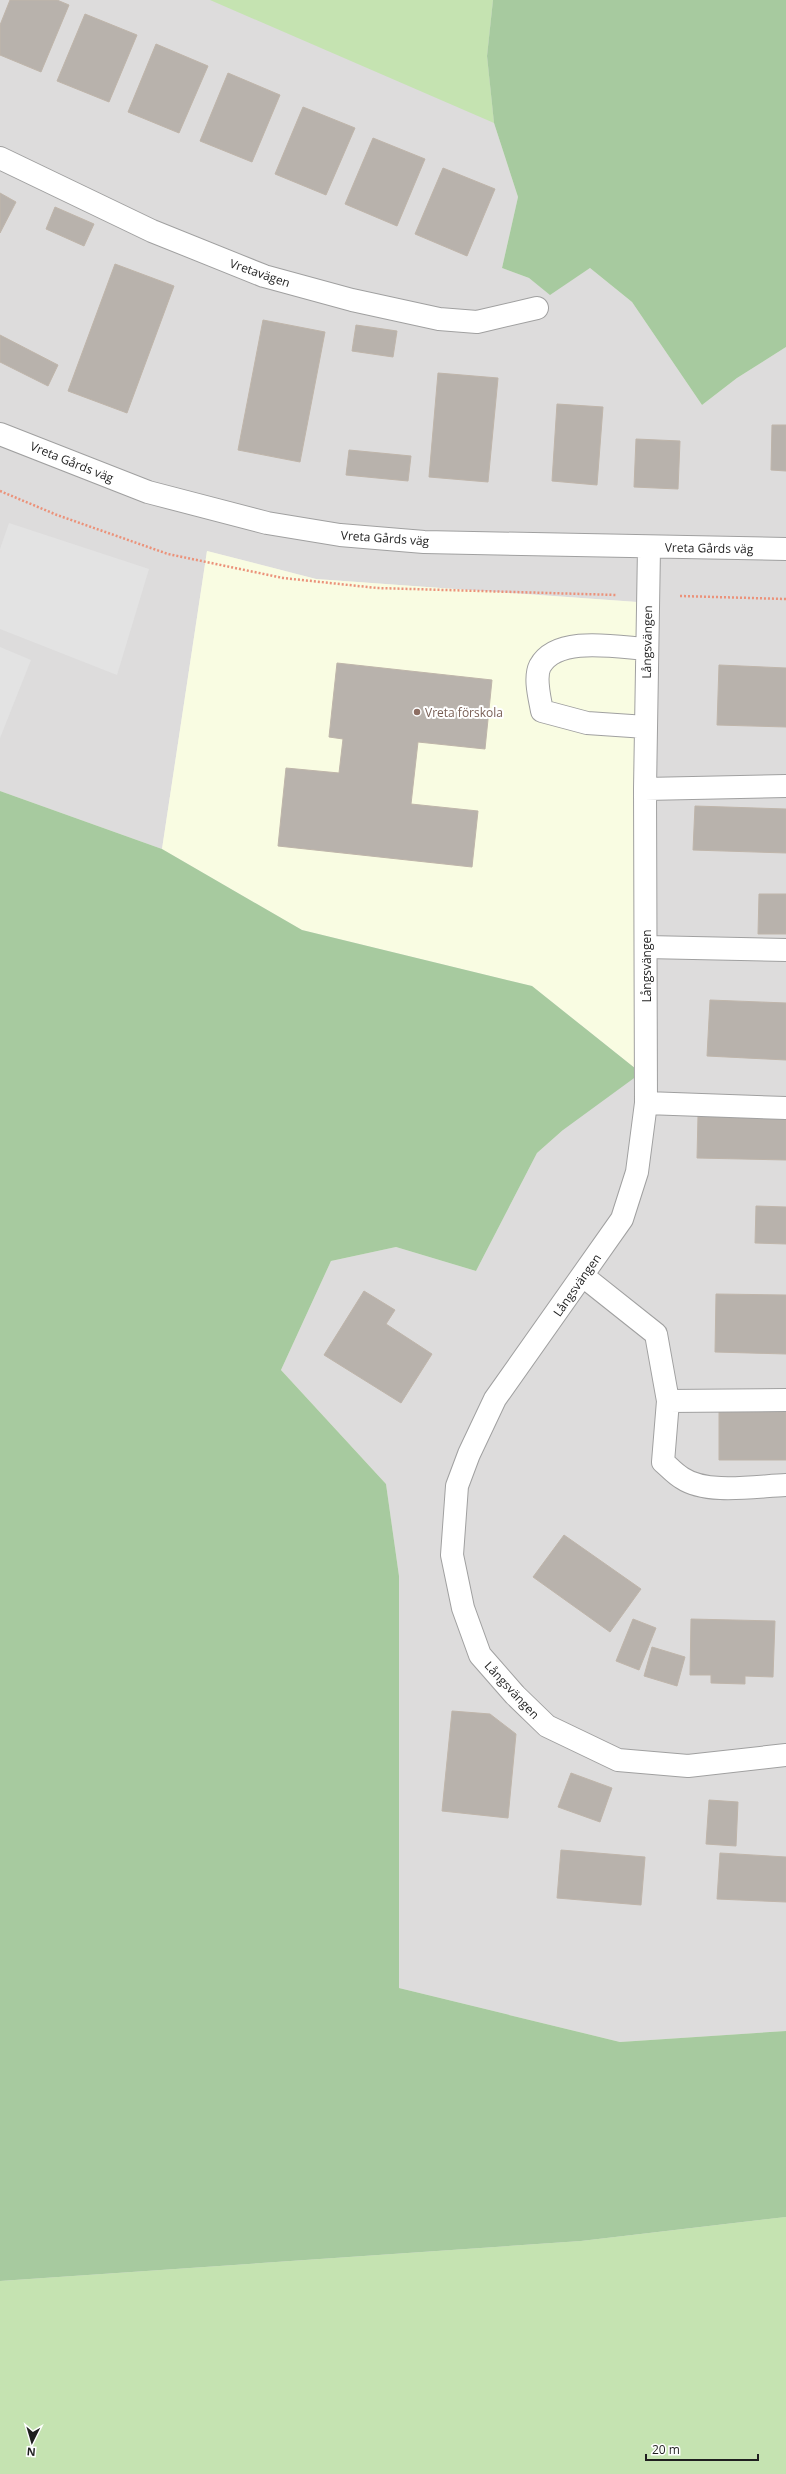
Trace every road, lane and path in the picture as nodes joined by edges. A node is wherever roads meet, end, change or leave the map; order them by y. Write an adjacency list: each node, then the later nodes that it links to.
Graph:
1 (0, 158): 2 (street, Vretavägen)
2 (537, 308)
3 (0, 434): 5 (street, Vreta Gårds väg)
4 (0, 490): 7 (path)
5 (649, 548): 6 (street, Vreta Gårds väg); 7 (street, Långsvängen)
6 (786, 549)
7 (648, 595): 8 (path); 9 (street, Långsvängen)
8 (786, 599)
9 (646, 649): 10 (street, Långsvängen); 10 (street)
10 (646, 727): 12 (street, Långsvängen)
11 (786, 786): 12 (street)
12 (645, 789): 13 (street, Långsvängen)
13 (646, 947): 14 (street); 15 (street, Långsvängen)
14 (786, 950)
15 (646, 1103): 16 (street); 17 (street, Långsvängen)
16 (786, 1108)
17 (583, 1276): 19 (street); 21 (street, Långsvängen)
18 (786, 1400): 19 (street)
19 (668, 1401): 20 (street)
20 (786, 1486)
21 (786, 1755)

